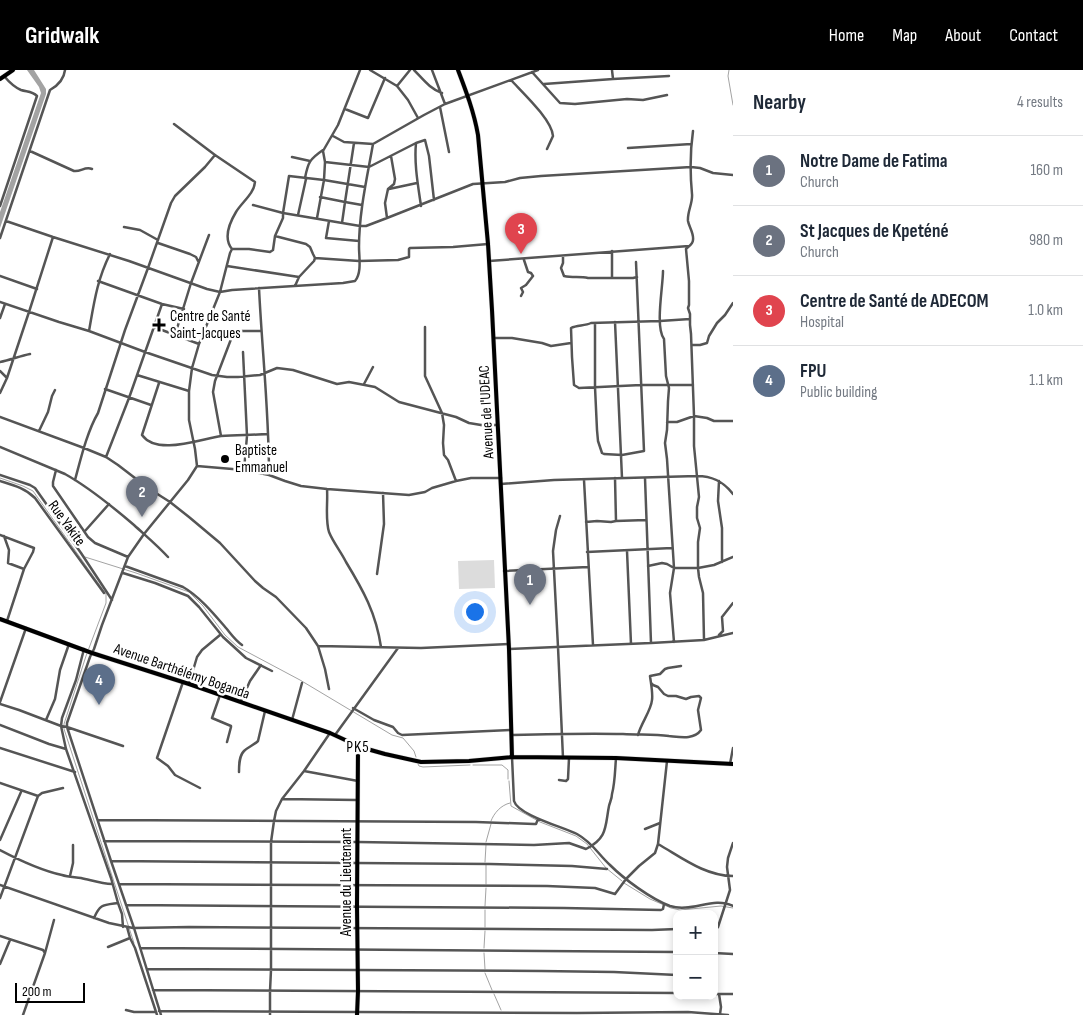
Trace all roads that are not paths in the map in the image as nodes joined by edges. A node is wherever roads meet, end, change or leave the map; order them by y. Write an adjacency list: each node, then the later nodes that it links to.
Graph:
1 (13, 70): 13 (main road)
2 (65, 70): 36 (street)
3 (360, 70): 24 (street)
4 (370, 70): 14 (street)
5 (410, 70): 18 (street)
6 (414, 70): 19 (street)
7 (432, 70): 19 (street)
8 (458, 70): 21 (main road, Avenue de I'UDEAC)
9 (538, 70): 11 (street)
10 (612, 70): 15 (street)
11 (532, 72): 16 (street); 17 (street)
12 (669, 76): 15 (street)
13 (2, 78): 60 (street)
14 (385, 78): 18 (street); 24 (street)
15 (613, 79): 17 (street)
16 (512, 80): 21 (street); 35 (street)
17 (544, 84): 20 (street)
18 (397, 86): 25 (street)
19 (442, 93): 22 (street)
20 (667, 95)
21 (468, 96): 22 (street); 50 (main road, Avenue de I'UDEAC)
22 (446, 104): 23 (street)
23 (440, 107): 25 (street); 37 (street)
24 (345, 109): 28 (street)
25 (418, 118): 31 (street)
26 (174, 124): 38 (street)
27 (693, 131): 32 (street)
28 (333, 136): 29 (street); 34 (street)
29 (354, 142): 31 (street); 43 (street)
30 (416, 143): 39 (street); 52 (street); 56 (street)
31 (372, 144): 46 (street)
32 (691, 144): 33 (street); 44 (street)
33 (628, 148)
34 (324, 149): 41 (street); 42 (street)
35 (547, 149)
36 (30, 151): 45 (street); 66 (street)
37 (449, 152)
38 (215, 155): 76 (street); 79 (street)
39 (391, 156): 46 (street); 54 (street)
40 (292, 157): 41 (street)
41 (310, 161): 48 (street)
42 (325, 162): 43 (street); 49 (street)
43 (350, 166): 46 (street); 51 (street)
44 (691, 167): 47 (street); 50 (street); 78 (street)
45 (92, 168)
46 (368, 168): 53 (street)
47 (733, 175)
48 (305, 178): 49 (street); 62 (street); 63 (street)
49 (324, 180): 51 (street); 55 (street)
50 (483, 183): 56 (street); 77 (main road, Avenue de I'UDEAC)
51 (347, 184): 53 (street); 57 (street)
52 (417, 184): 54 (street); 61 (street)
53 (365, 187): 59 (street)
54 (388, 189): 65 (street)
55 (320, 197): 57 (street); 64 (street)
56 (434, 200): 61 (street)
57 (344, 202): 59 (street); 68 (street)
58 (254, 205): 62 (street)
59 (362, 205): 69 (street)
60 (0, 206)
61 (421, 206): 65 (street)
62 (283, 213): 63 (street); 72 (street)
63 (298, 215): 64 (street)
64 (317, 218): 67 (street)
65 (387, 218): 69 (street)
66 (6, 221): 73 (street); 74 (street)
67 (329, 221): 68 (street); 75 (street)
68 (342, 223): 69 (street)
69 (360, 226): 75 (street)
70 (124, 227): 76 (street)
71 (209, 234): 85 (street)
72 (275, 236): 79 (street); 83 (street)
73 (53, 237): 81 (street); 99 (street)
74 (0, 238)
75 (359, 241): 86 (street)
76 (158, 242): 85 (street); 90 (street)
77 (488, 244): 86 (street); 87 (main road, Avenue de I'UDEAC)
78 (689, 246): 80 (street); 111 (street)
79 (232, 249): 89 (street)
80 (612, 251): 82 (street); 95 (street)
81 (110, 254): 90 (street); 96 (street)
82 (563, 256): 84 (street); 95 (street)
83 (315, 258): 86 (street); 93 (street)
84 (524, 259): 87 (street); 103 (street)
85 (198, 261): 97 (street)
86 (359, 261): 98 (street)
87 (489, 261): 121 (main road, Avenue de I'UDEAC)
88 (636, 262): 94 (street)
89 (227, 266): 93 (street); 101 (street)
90 (148, 268): 97 (street); 102 (street)
91 (662, 271): 113 (street)
92 (0, 276): 99 (street)
93 (300, 277): 98 (street)
94 (637, 277): 95 (street); 112 (street)
95 (612, 278)
96 (98, 281): 102 (street); 118 (street)
97 (191, 283): 101 (street); 108 (street)
98 (295, 286): 100 (street)
99 (37, 288): 109 (street)
100 (260, 288): 101 (street); 119 (street)
101 (220, 292): 124 (street)
102 (138, 295): 107 (street); 123 (street)
103 (521, 296)
104 (0, 302): 106 (street)
105 (733, 303): 125 (street)
106 (5, 304): 109 (street); 110 (street)
107 (162, 304): 108 (street); 116 (street)
108 (184, 309): 120 (street)
109 (29, 312): 118 (street); 129 (street)
110 (0, 318)
111 (690, 319): 113 (street); 125 (street)
112 (639, 321): 113 (street); 115 (street); 141 (street)
113 (660, 321): 142 (street)
114 (594, 322): 115 (street); 122 (street); 145 (street)
115 (616, 322): 144 (street)
116 (154, 327): 120 (street); 126 (street)
117 (425, 327): 152 (street)
118 (89, 331): 123 (street)
119 (261, 331): 134 (street); 136 (street)
120 (175, 335): 124 (street)
121 (494, 338): 122 (street); 157 (main road, Avenue de I'UDEAC)
122 (572, 343): 145 (street)
123 (120, 344): 126 (street); 146 (street)
124 (199, 344): 132 (street)
125 (692, 345): 143 (street)
126 (145, 352): 132 (street); 135 (street)
127 (243, 352): 137 (street)
128 (30, 354): 129 (street)
129 (13, 359): 130 (street); 138 (street)
130 (0, 362)
131 (372, 367): 140 (street)
132 (192, 368): 136 (street); 148 (street)
133 (0, 371): 138 (street)
134 (264, 374): 137 (street); 140 (street); 159 (street)
135 (137, 375): 139 (street); 150 (street)
136 (218, 376): 137 (street); 160 (street)
137 (244, 377): 161 (street)
138 (7, 378): 149 (street)
139 (159, 383): 148 (street); 151 (street)
140 (364, 384): 152 (street)
141 (641, 384): 142 (street); 144 (street); 165 (street)
142 (668, 384): 143 (street); 155 (street)
143 (693, 385): 153 (street)
144 (618, 386): 145 (street); 165 (street)
145 (595, 387): 165 (street)
146 (105, 389): 150 (street); 164 (street)
147 (55, 390): 158 (street)
148 (189, 391): 162 (street)
149 (0, 394)
150 (129, 398): 151 (street); 166 (street)
151 (151, 405): 162 (street)
152 (442, 413): 157 (street); 181 (street)
153 (694, 416): 155 (street); 156 (street); 172 (street)
154 (0, 417): 158 (street)
155 (667, 422): 173 (street)
156 (733, 422)
157 (498, 425): 174 (main road, Avenue de I'UDEAC)
158 (39, 431): 164 (street)
159 (268, 434): 161 (street); 171 (street)
160 (221, 436): 161 (street); 162 (street)
161 (247, 436): 169 (street)
162 (193, 442): 167 (street)
163 (0, 447): 168 (street)
164 (84, 448): 166 (street); 178 (street)
165 (622, 455): 176 (street)
166 (106, 458): 187 (street)
167 (197, 466): 169 (street); 187 (street)
168 (56, 470): 178 (street); 193 (street)
169 (244, 470): 171 (street)
170 (0, 475): 216 (street)
171 (269, 475): 184 (street)
172 (697, 476): 173 (street); 182 (street); 209 (street)
173 (668, 477): 177 (street); 197 (street)
174 (501, 478): 181 (street); 183 (main road, Avenue de I'UDEAC)
175 (615, 478): 176 (street); 179 (street); 191 (street)
176 (622, 478): 177 (street)
177 (644, 478): 190 (street)
178 (75, 480): 188 (street)
179 (584, 480): 183 (street); 192 (street)
180 (0, 481): 215 (street, Rue Yakite)
181 (456, 481): 185 (street)
182 (719, 481): 186 (street); 204 (street)
183 (501, 484): 213 (main road, Avenue de I'UDEAC)
184 (327, 489): 185 (street); 234 (street)
185 (383, 493): 214 (street)
186 (733, 494)
187 (170, 502): 194 (street); 233 (street)
188 (109, 504): 193 (street); 194 (street)
189 (560, 516): 211 (street)
190 (646, 520): 191 (street); 198 (street)
191 (616, 521): 192 (street)
192 (586, 522): 200 (street)
193 (85, 532): 201 (street)
194 (144, 534): 201 (street); 202 (street)
195 (0, 535): 196 (street)
196 (4, 536): 210 (street); 210 (street)
197 (672, 548): 198 (street); 208 (street)
198 (647, 550): 199 (street); 205 (street)
199 (627, 551): 200 (street); 230 (street)
200 (587, 552): 207 (street)
201 (128, 557): 206 (street)
202 (168, 557)
203 (733, 557): 204 (street)
204 (722, 562): 209 (street)
205 (648, 566): 208 (street); 228 (street)
206 (125, 567): 212 (street); 224 (street)
207 (588, 567): 211 (street); 231 (street)
208 (674, 568): 209 (street); 227 (street)
209 (698, 568): 225 (street)
210 (24, 569): 219 (street)
211 (554, 570): 213 (street); 236 (street)
212 (123, 572): 216 (street); 221 (street)
213 (504, 572): 235 (main road, Avenue de I'UDEAC)
214 (378, 574)
215 (104, 594)
216 (112, 600): 238 (street)
217 (733, 603): 223 (street)
218 (0, 619): 219 (main road, Avenue Barthélémy Boganda)
219 (6, 621): 220 (main road, Avenue Barthélémy Boganda)
220 (26, 628): 229 (main road, Avenue Barthélémy Boganda); 248 (street)
221 (221, 634): 226 (street); 245 (street)
222 (733, 634): 223 (street)
223 (718, 636): 225 (street)
224 (233, 637): 226 (street); 232 (street)
225 (704, 640): 227 (street)
226 (228, 641): 239 (street)
227 (674, 642): 228 (street)
228 (651, 643): 230 (street)
229 (69, 644): 238 (main road, Avenue Barthélémy Boganda); 252 (street)
230 (631, 644): 231 (street)
231 (593, 645): 236 (street)
232 (242, 646)
233 (318, 646): 234 (street); 246 (street)
234 (380, 647): 237 (street)
235 (509, 647): 236 (street); 237 (street); 257 (main road, Avenue de I'UDEAC)
236 (558, 647): 259 (street)
237 (398, 648): 250 (street)
238 (88, 651): 242 (main road, Avenue Barthélémy Boganda); 255 (street); 256 (street)
239 (261, 664): 241 (street); 249 (street)
240 (681, 666): 244 (street)
241 (272, 670)
242 (183, 682): 245 (main road, Avenue Barthélémy Boganda); 282 (street)
243 (302, 683): 253 (street)
244 (651, 683): 262 (street); 262 (street)
245 (189, 684): 247 (main road, Avenue Barthélémy Boganda)
246 (330, 689)
247 (220, 695): 249 (main road, Avenue Barthélémy Boganda); 263 (street)
248 (0, 703): 252 (street)
249 (240, 703): 251 (main road, Avenue Barthélémy Boganda)
250 (353, 709): 257 (street); 260 (street)
251 (265, 711): 253 (main road, Avenue Barthélémy Boganda); 277 (street)
252 (46, 720): 255 (street)
253 (292, 720): 258 (main road, Avenue Barthélémy Boganda)
254 (0, 725): 268 (street)
255 (61, 726): 256 (street); 268 (street)
256 (67, 727): 264 (street); 287 (street)
257 (511, 730): 261 (main road, Avenue de I'UDEAC)
258 (330, 733): 260 (main road, Avenue Barthélémy Boganda); 275 (street)
259 (562, 734): 261 (street); 262 (street); 270 (street)
260 (335, 735): 265 (main road, Avenue Barthélémy Boganda)
261 (512, 735): 269 (main road, Avenue de I'UDEAC)
262 (638, 735)
263 (227, 742)
264 (124, 746)
265 (358, 747): 269 (main road, Avenue Barthélémy Boganda); 279 (main road, Avenue du Lieutenant)
266 (0, 748): 276 (street)
267 (733, 748): 274 (street)
268 (66, 749): 276 (street)
269 (512, 757): 270 (main road, Avenue Barthélémy Boganda); 288 (street)
270 (563, 758): 271 (main road, Avenue Barthélémy Boganda)
271 (568, 758): 272 (main road, Avenue Barthélémy Boganda); 278 (street)
272 (616, 758): 273 (main road, Avenue Barthélémy Boganda); 300 (street)
273 (667, 761): 274 (main road, Avenue Barthélémy Boganda); 291 (street)
274 (732, 764)
275 (304, 771): 279 (street); 285 (street)
276 (75, 772): 311 (street)
277 (239, 772)
278 (558, 780)
279 (358, 781): 286 (main road, Avenue du Lieutenant)
280 (0, 785): 283 (street)
281 (63, 788): 284 (street)
282 (200, 788)
283 (21, 792): 284 (street); 293 (street)
284 (38, 796): 302 (street)
285 (282, 799): 286 (street); 289 (street)
286 (357, 800): 290 (main road, Avenue du Lieutenant)
287 (98, 820): 289 (street); 294 (street)
288 (537, 820): 290 (street); 300 (street)
289 (274, 821): 290 (street); 295 (street)
290 (357, 821): 296 (main road, Avenue du Lieutenant)
291 (660, 823): 292 (street); 297 (street)
292 (645, 829)
293 (0, 840)
294 (104, 841): 295 (street); 303 (street)
295 (271, 842): 296 (street); 304 (street)
296 (358, 842): 300 (street); 305 (main road, Avenue du Lieutenant)
297 (658, 844): 308 (street); 310 (street)
298 (733, 844): 308 (street)
299 (73, 845): 307 (street)
300 (591, 846): 310 (street)
301 (0, 850): 302 (street)
302 (15, 858): 307 (street); 316 (street)
303 (111, 861): 304 (street); 312 (street)
304 (272, 863): 305 (street); 314 (street)
305 (357, 863): 306 (street); 315 (main road, Avenue du Lieutenant)
306 (607, 869)
307 (70, 876): 311 (street)
308 (729, 876): 309 (street); 320 (street)
309 (733, 876)
310 (626, 879): 315 (street); 319 (street)
311 (112, 884): 318 (street)
312 (119, 884): 314 (street); 321 (street)
313 (0, 885): 316 (street)
314 (271, 885): 315 (street); 322 (street)
315 (357, 886): 323 (main road, Avenue du Lieutenant)
316 (4, 887): 317 (street); 325 (street)
317 (0, 898)
318 (118, 903): 325 (street); 327 (street)
319 (664, 905): 320 (street); 323 (street)
320 (726, 905): 324 (street); 328 (street)
321 (126, 906): 322 (street); 329 (street)
322 (271, 906): 323 (street); 330 (street)
323 (357, 906): 331 (main road, Avenue du Lieutenant)
324 (733, 906)
325 (94, 918): 327 (street)
326 (54, 920): 341 (street)
327 (125, 927): 329 (street); 334 (street)
328 (718, 927)
329 (133, 928): 330 (street); 337 (street)
330 (271, 928): 331 (street); 338 (street)
331 (357, 928): 332 (street); 339 (main road, Avenue du Lieutenant)
332 (673, 929)
333 (0, 936): 335 (street)
334 (130, 938): 336 (street); 356 (street)
335 (10, 940): 341 (street); 344 (street)
336 (108, 947)
337 (140, 948): 338 (street); 345 (street)
338 (271, 949): 339 (street); 346 (street)
339 (357, 949): 340 (street); 347 (main road, Avenue du Lieutenant)
340 (673, 952)
341 (45, 953): 359 (street)
342 (718, 953): 343 (street)
343 (733, 954)
344 (0, 964)
345 (147, 969): 346 (street); 349 (street)
346 (271, 970): 347 (street); 350 (street)
347 (358, 970): 348 (street); 351 (main road, Avenue du Lieutenant)
348 (673, 975)
349 (153, 990): 350 (street); 356 (street)
350 (270, 991): 351 (street); 357 (street)
351 (358, 991): 352 (street); 358 (main road, Avenue du Lieutenant)
352 (673, 993)
353 (719, 994): 354 (street); 360 (street)
354 (733, 994)
355 (126, 1010): 356 (street)
356 (158, 1013): 357 (street)
357 (270, 1013): 358 (street)
358 (357, 1014): 360 (street)
359 (23, 1015)
360 (720, 1015): 361 (street)
361 (728, 1015)

